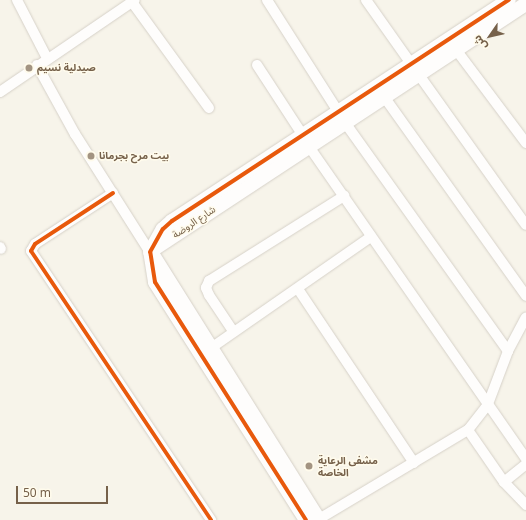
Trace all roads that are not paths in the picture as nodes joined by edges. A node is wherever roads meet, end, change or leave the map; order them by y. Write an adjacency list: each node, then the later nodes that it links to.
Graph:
1 (17, 0): 8 (street)
2 (267, 0): 15 (street)
3 (366, 0): 11 (street)
4 (509, 0): 11 (street, شارع الروضة)
5 (134, 1): 8 (street); 14 (street)
6 (526, 4): 7 (street, شارع الروضة)
7 (457, 51): 11 (street, شارع الروضة); 17 (street)
8 (47, 58): 9 (street)
9 (37, 65): 12 (street); 18 (street)
10 (257, 65): 16 (street)
11 (415, 70): 13 (street, شارع الروضة); 15 (street, شارع الروضة); 20 (street)
12 (0, 92)
13 (385, 98): 15 (street, شارع الروضة); 24 (street)
14 (209, 108)
15 (343, 119): 16 (street, شارع الروضة); 28 (street)
16 (307, 142): 19 (street); 22 (street, شارع الروضة)
17 (526, 143)
18 (113, 193): 22 (street); 36 (street)
19 (344, 196): 21 (street); 26 (street)
20 (526, 226)
21 (371, 237): 23 (street); 29 (street)
22 (150, 252): 27 (street); 37 (street)
23 (298, 289): 26 (street); 32 (street)
24 (526, 296)
25 (526, 317): 28 (street)
26 (233, 331): 27 (street)
27 (211, 348): 38 (street)
28 (508, 351): 29 (street)
29 (488, 404): 30 (street); 31 (street)
30 (468, 430): 32 (street); 34 (street)
31 (526, 459)
32 (414, 463): 38 (street)
33 (526, 464): 34 (street)
34 (504, 482): 35 (street)
35 (526, 505)
36 (211, 520)
37 (306, 520)
38 (319, 520)

